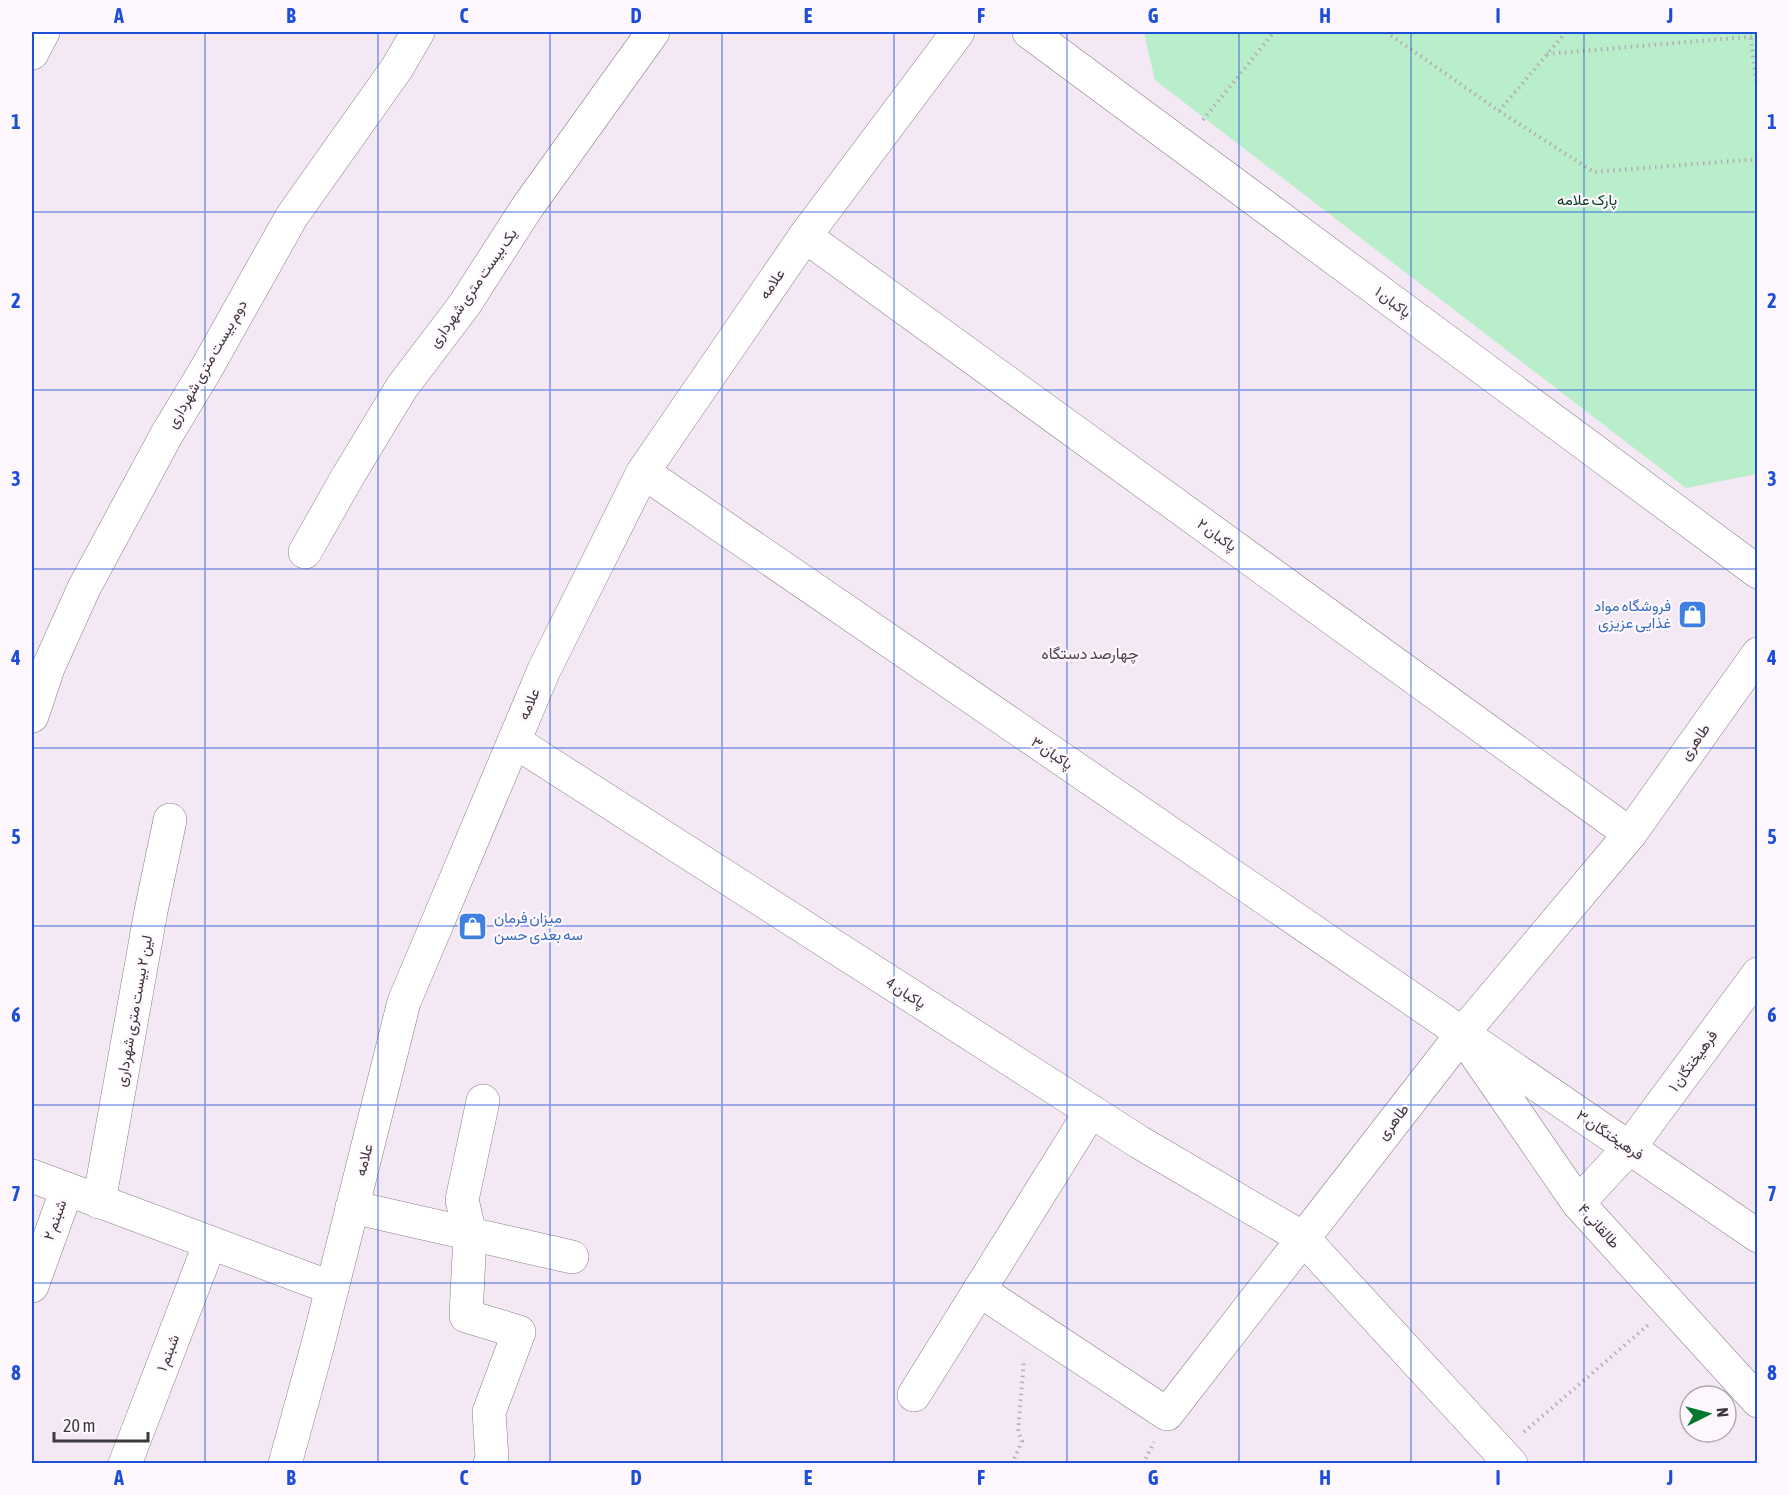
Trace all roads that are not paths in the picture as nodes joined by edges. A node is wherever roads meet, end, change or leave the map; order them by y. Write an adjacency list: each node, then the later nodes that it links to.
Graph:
1 (43, 32): 6 (street)
2 (418, 32): 12 (street, دوم بیست متری شهرداری)
3 (653, 32): 9 (street, یک بیست متری شهرداری)
4 (958, 32): 7 (street, علامه)
5 (1029, 32): 10 (street, پاکبان ۱)
6 (32, 53)
7 (805, 236): 8 (street, علامه); 15 (street, پاکبان ۲)
8 (643, 472): 13 (street, علامه); 17 (street, پاکبان ۳)
9 (305, 552)
10 (1758, 572)
11 (1758, 654): 15 (street, طاهری)
12 (32, 716)
13 (513, 741): 19 (street, پاکبان 4); 25 (street, علامه)
14 (170, 820): 23 (street, لین ۲ بیست متری شهرداری)
15 (1630, 834): 17 (street, طاهری)
16 (1758, 974): 20 (street, فرهیختگان ۱)
17 (1462, 1034): 20 (street, فرهیختگان ۳); 24 (street, طالقانی ۴); 28 (street, طاهری)
18 (483, 1101): 26 (street)
19 (1091, 1111): 28 (street, پاکبان 4); 33 (street)
20 (1629, 1148): 24 (street, فرهیختگان ۱); 27 (street, فرهیختگان ۳)
21 (32, 1176): 22 (street)
22 (67, 1189): 23 (street); 31 (street, شبنم ۲)
23 (99, 1202): 29 (street)
24 (1578, 1203): 35 (street, طالقانی ۴)
25 (352, 1207): 26 (street); 32 (street, علامه)
26 (470, 1234): 30 (street); 39 (street)
27 (1758, 1236)
28 (1303, 1238): 33 (street, طاهری); 36 (street, پاکبان 4)
29 (210, 1243): 32 (street); 37 (street, شبنم ۱)
30 (572, 1257)
31 (32, 1286)
32 (332, 1288): 38 (street, علامه)
33 (979, 1290): 34 (street)
34 (914, 1395)
35 (1758, 1401)
36 (1506, 1458)
37 (125, 1464)
38 (285, 1464)
39 (490, 1464)

